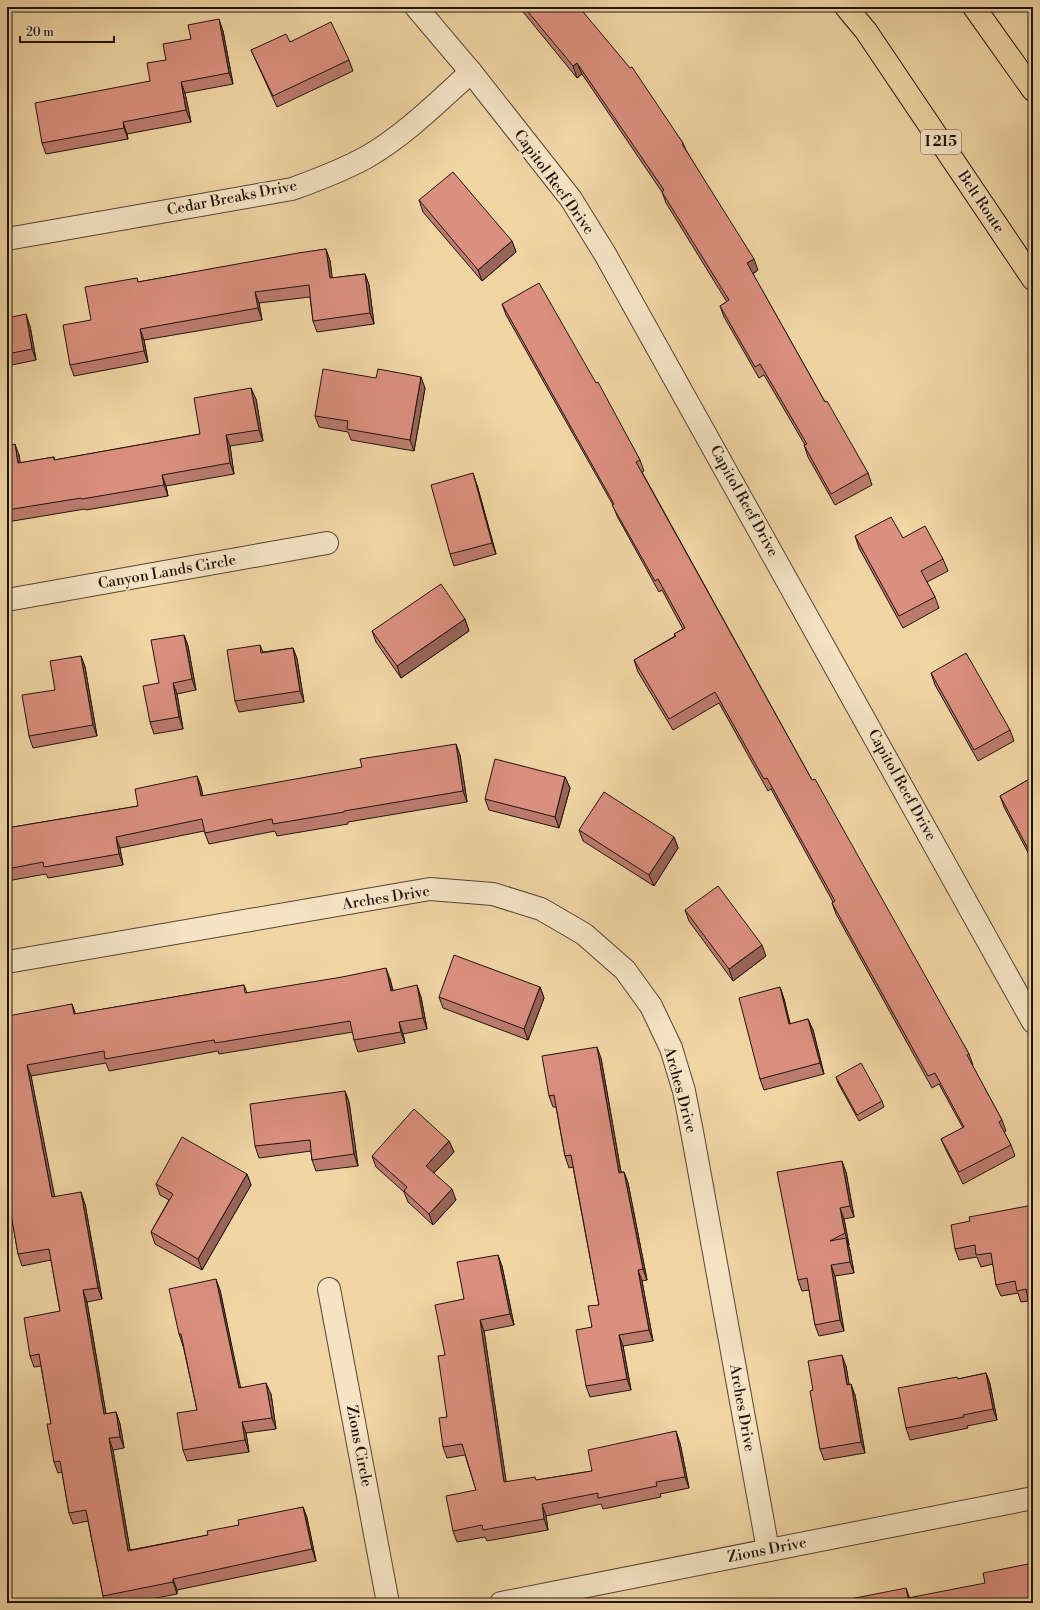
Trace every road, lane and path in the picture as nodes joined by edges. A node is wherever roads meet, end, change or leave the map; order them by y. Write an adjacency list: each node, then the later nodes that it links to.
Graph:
1 (416, 7): 4 (street, Capitol Reef Drive)
2 (846, 7): 7 (highway, Belt Route / I 215)
3 (974, 7): 5 (highway)
4 (471, 72): 6 (street, Cedar Breaks Drive); 11 (street, Capitol Reef Drive)
5 (1033, 90)
6 (7, 239)
7 (1033, 279)
8 (327, 543): 9 (street, Canyon Lands Circle)
9 (7, 600)
10 (7, 962): 14 (street, Arches Drive)
11 (1033, 1022)
12 (329, 1289): 15 (street, Zions Circle)
13 (1033, 1498): 14 (street, Zions Drive)
14 (768, 1550): 16 (street, Zions Drive)
15 (388, 1603)
16 (500, 1603)

